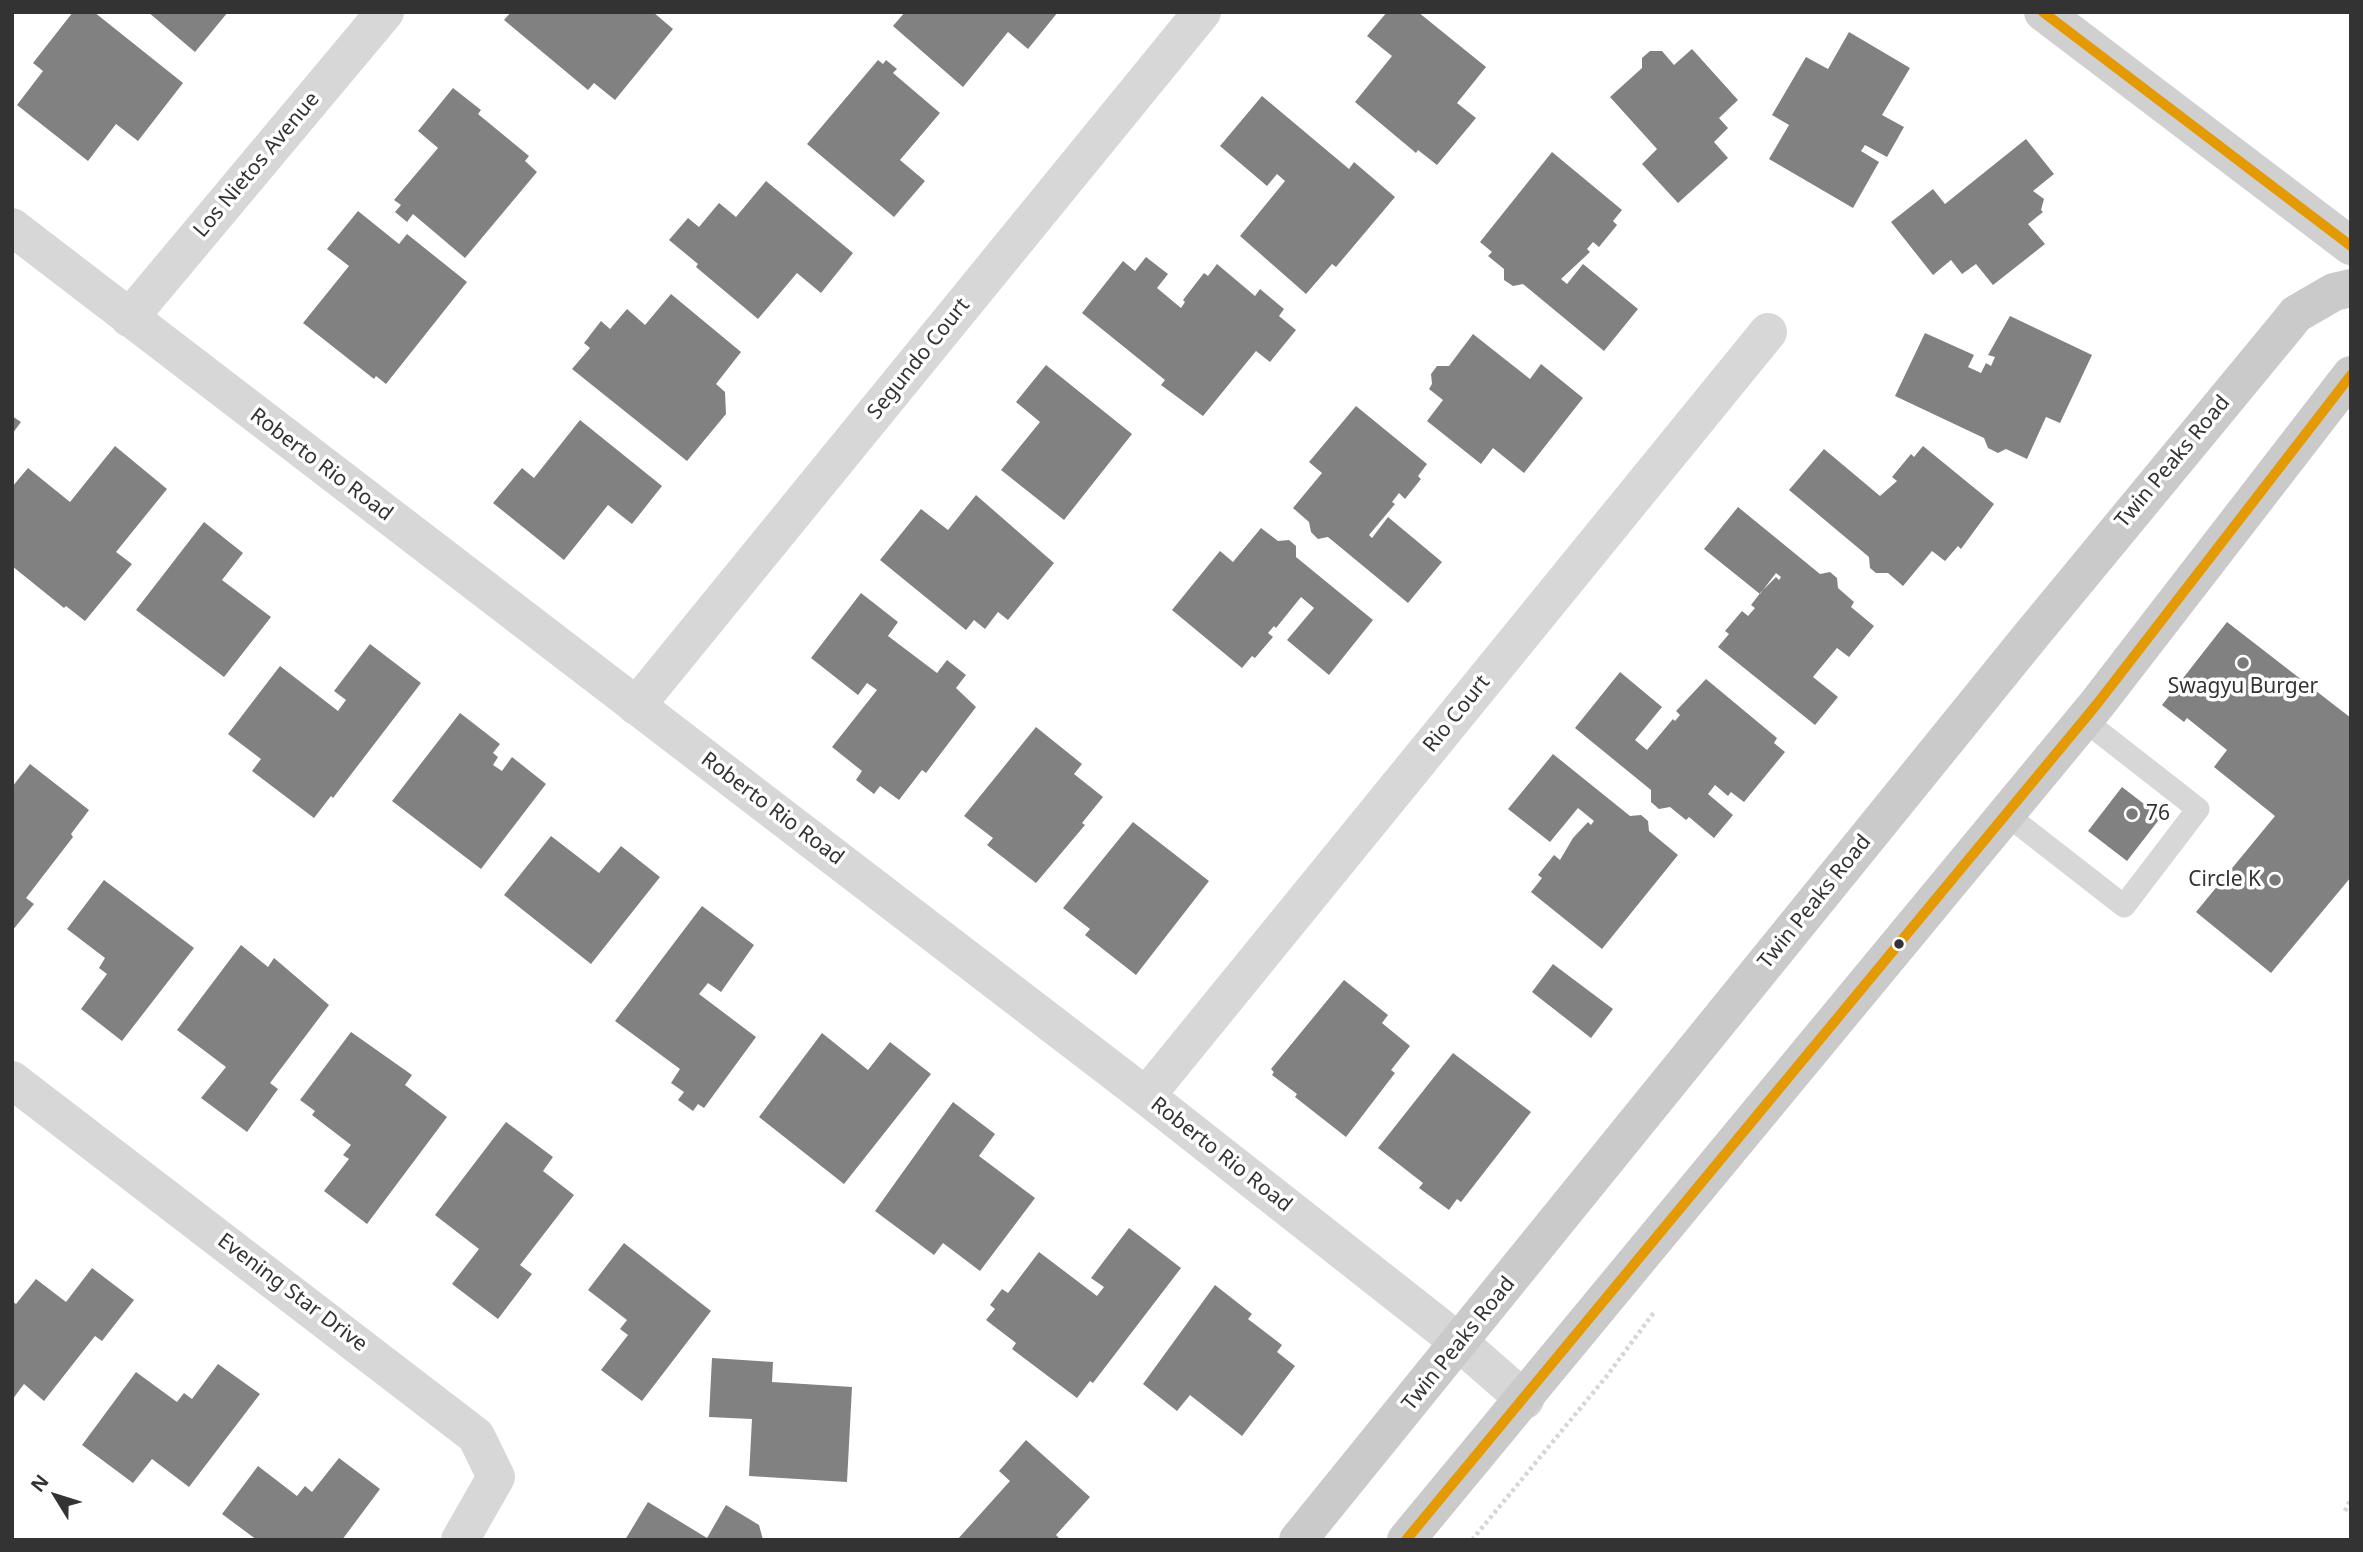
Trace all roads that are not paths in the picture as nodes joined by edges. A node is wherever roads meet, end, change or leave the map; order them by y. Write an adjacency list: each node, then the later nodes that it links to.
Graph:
1 (385, 12): 7 (street, Los Nietos Avenue)
2 (1202, 12): 10 (street, Segundo Court)
3 (2043, 12): 5 (main road)
4 (12, 227): 7 (street, Roberto Rio Road)
5 (2351, 246)
6 (2351, 288): 15 (main road, Twin Peaks Road)
7 (129, 318): 10 (street, Roberto Rio Road)
8 (1768, 332): 14 (street, Rio Court)
9 (2351, 374): 11 (main road)
10 (636, 706): 14 (street, Roberto Rio Road)
11 (2084, 720): 12 (main road); 12 (lane)
12 (2006, 814): 16 (main road)
13 (12, 1080): 17 (street, Evening Star Drive)
14 (1146, 1096): 15 (street, Roberto Rio Road)
15 (1460, 1343): 16 (street, Roberto Rio Road); 18 (main road, Twin Peaks Road)
16 (1525, 1400): 19 (main road)
17 (460, 1540)
18 (1298, 1540)
19 (1406, 1540)

